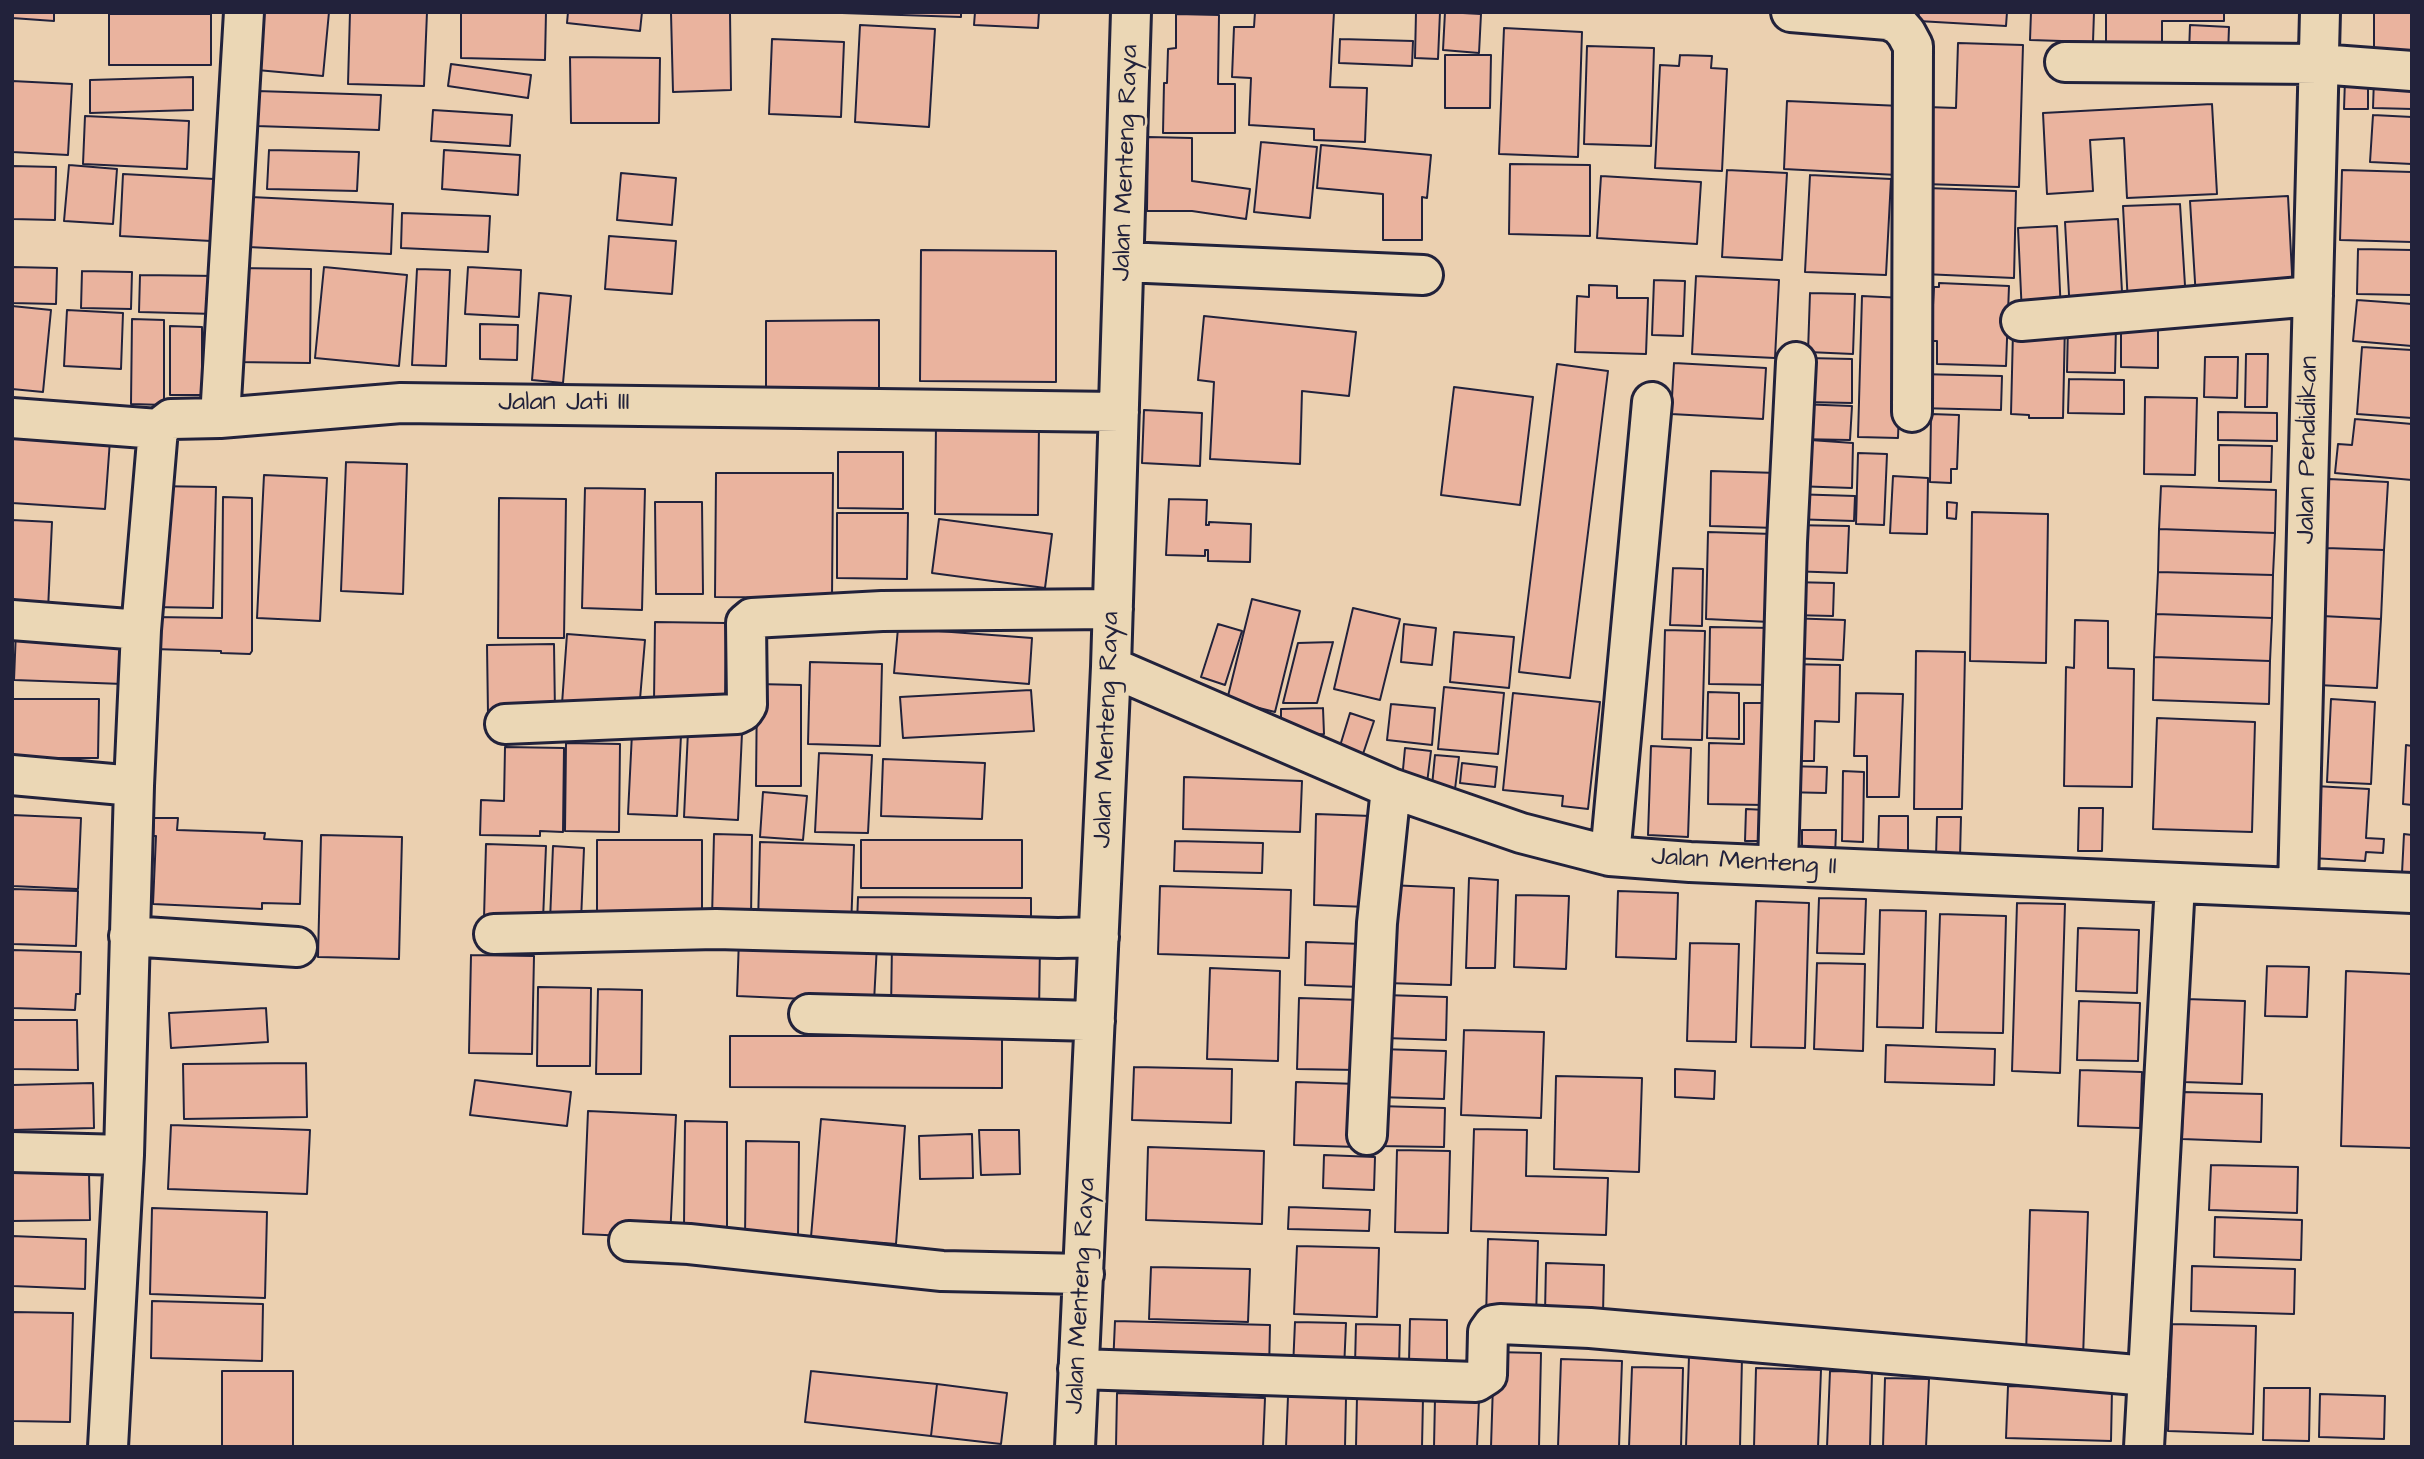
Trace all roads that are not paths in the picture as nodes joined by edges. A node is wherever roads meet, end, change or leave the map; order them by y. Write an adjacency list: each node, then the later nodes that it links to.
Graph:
1 (244, 12): 17 (street)
2 (1131, 12): 8 (street, Jalan Menteng Raya)
3 (1791, 12): 15 (street)
4 (2320, 12): 6 (street, Jalan Pendidikan)
5 (2064, 62): 6 (street)
6 (2319, 64): 7 (street); 10 (street, Jalan Pendidikan)
7 (2412, 71)
8 (1124, 262): 9 (street); 14 (street, Jalan Menteng Raya)
9 (1423, 275)
10 (2313, 296): 11 (street); 30 (street, Jalan Pendidikan)
11 (2021, 321)
12 (1796, 362): 28 (street)
13 (1653, 402): 27 (street)
14 (1119, 412): 17 (street, Jalan Jati III); 19 (street, Jalan Menteng Raya)
15 (1912, 412)
16 (12, 418): 18 (street, Jalan Jati III)
17 (220, 418): 18 (street, Jalan Jati III)
18 (158, 429): 21 (street)
19 (1113, 609): 22 (street, Jalan Menteng Raya); 23 (street)
20 (12, 620): 21 (street)
21 (142, 630): 25 (street)
22 (1111, 667): 26 (street, Jalan Menteng II); 34 (street, Jalan Menteng Raya)
23 (505, 724)
24 (12, 775): 25 (street)
25 (134, 786): 33 (street)
26 (1391, 788): 27 (street, Jalan Menteng II); 38 (street)
27 (1610, 856): 28 (street, Jalan Menteng II)
28 (1778, 864): 29 (street, Jalan Menteng II)
29 (2175, 884): 30 (street, Jalan Menteng II); 44 (street)
30 (2298, 888): 31 (street, Jalan Menteng II)
31 (2412, 893)
32 (494, 934): 34 (street)
33 (129, 936): 35 (street); 40 (street)
34 (1099, 937): 37 (street, Jalan Menteng Raya)
35 (297, 947)
36 (809, 1014): 37 (street)
37 (1095, 1021): 42 (street, Jalan Menteng Raya)
38 (1367, 1135)
39 (12, 1152): 40 (street)
40 (124, 1155): 45 (street)
41 (629, 1241): 42 (street)
42 (1084, 1274): 43 (street, Jalan Menteng Raya)
43 (1078, 1369): 44 (street); 46 (street, Jalan Menteng Raya)
44 (2148, 1376): 47 (street)
45 (107, 1447)
46 (1075, 1447)
47 (2144, 1447)

